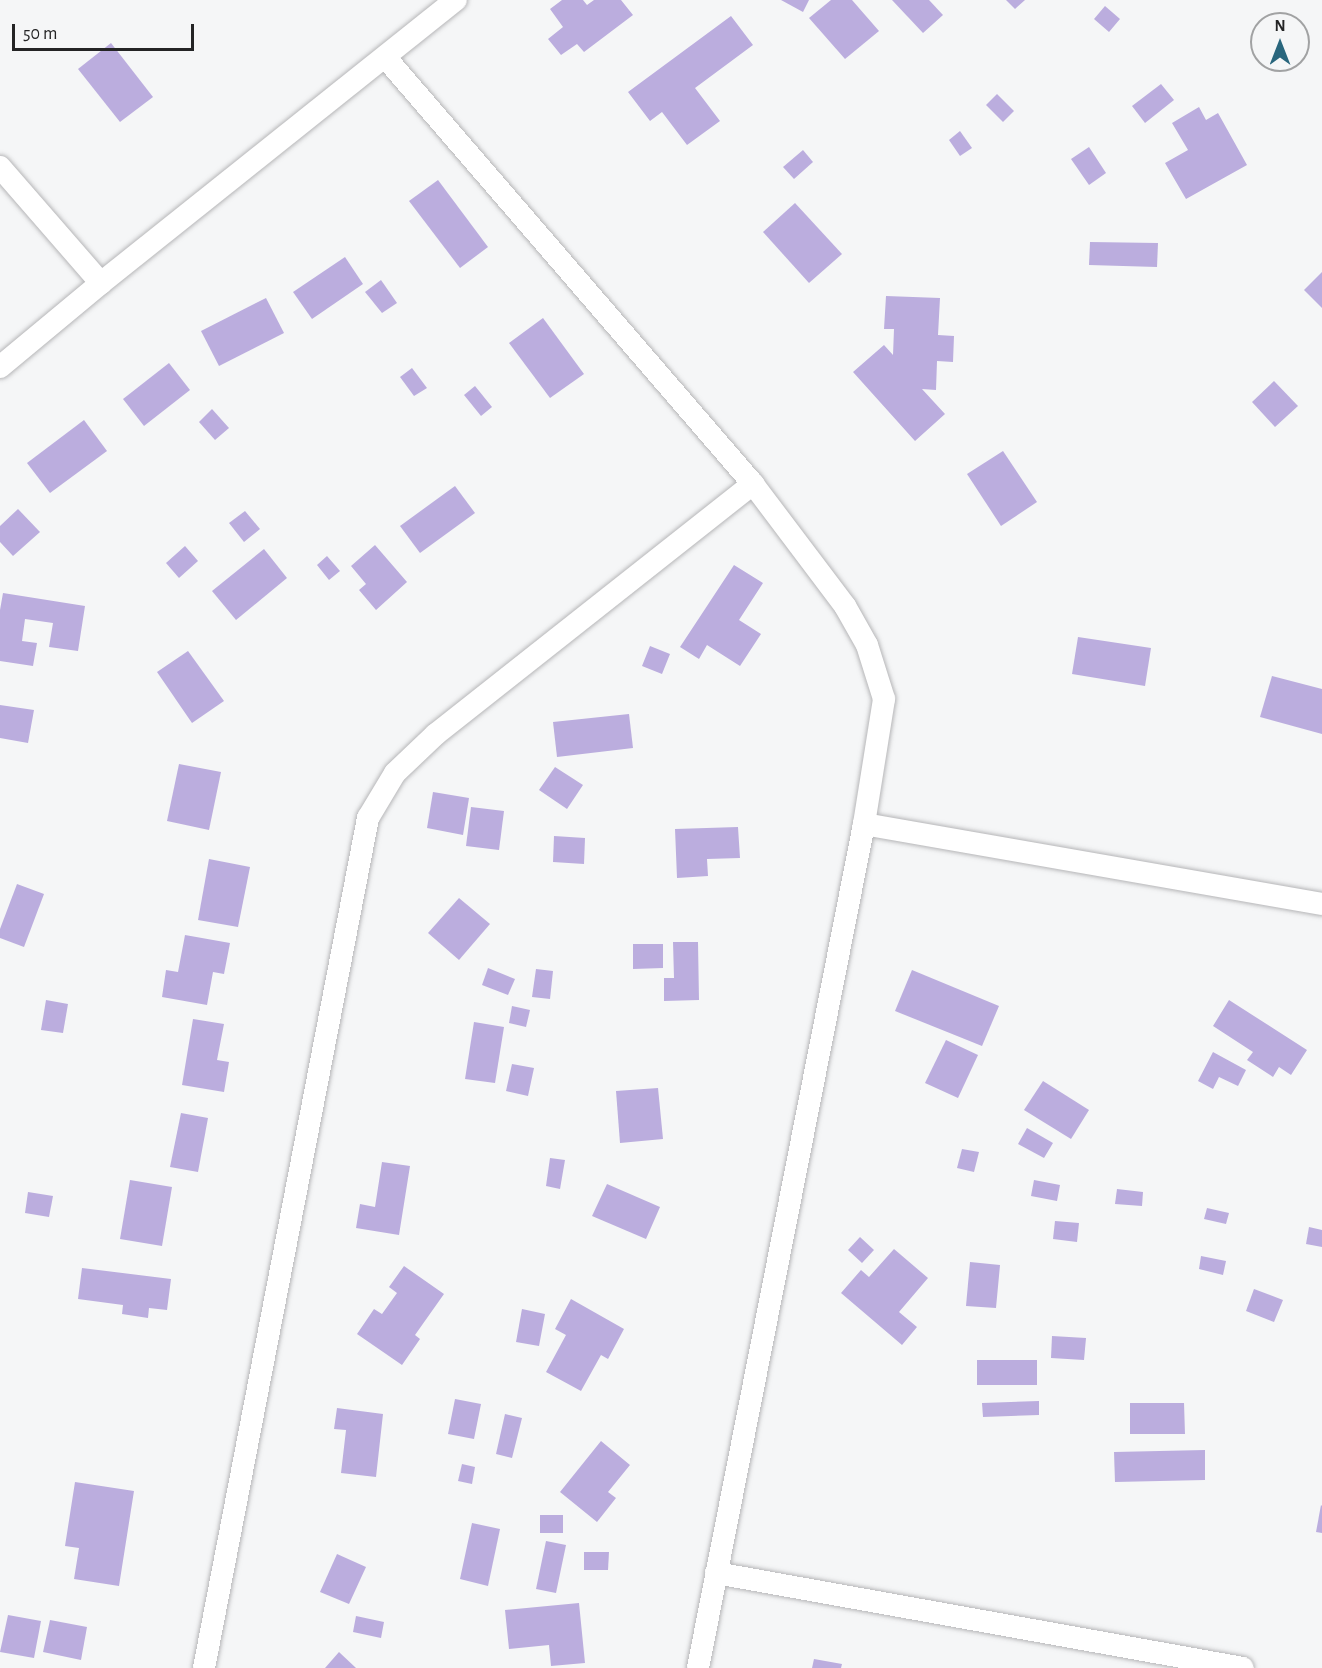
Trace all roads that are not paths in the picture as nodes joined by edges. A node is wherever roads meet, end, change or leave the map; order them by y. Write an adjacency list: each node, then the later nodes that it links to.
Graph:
1 (456, 0): 2 (street)
2 (385, 57): 4 (street); 6 (street)
3 (0, 167): 4 (street)
4 (101, 283): 5 (street)
5 (0, 367)
6 (753, 484): 7 (street); 10 (street)
7 (864, 824): 8 (street); 9 (street)
8 (1322, 904)
9 (716, 1574): 11 (street); 12 (street)
10 (204, 1668)
11 (698, 1668)
12 (1243, 1668)

